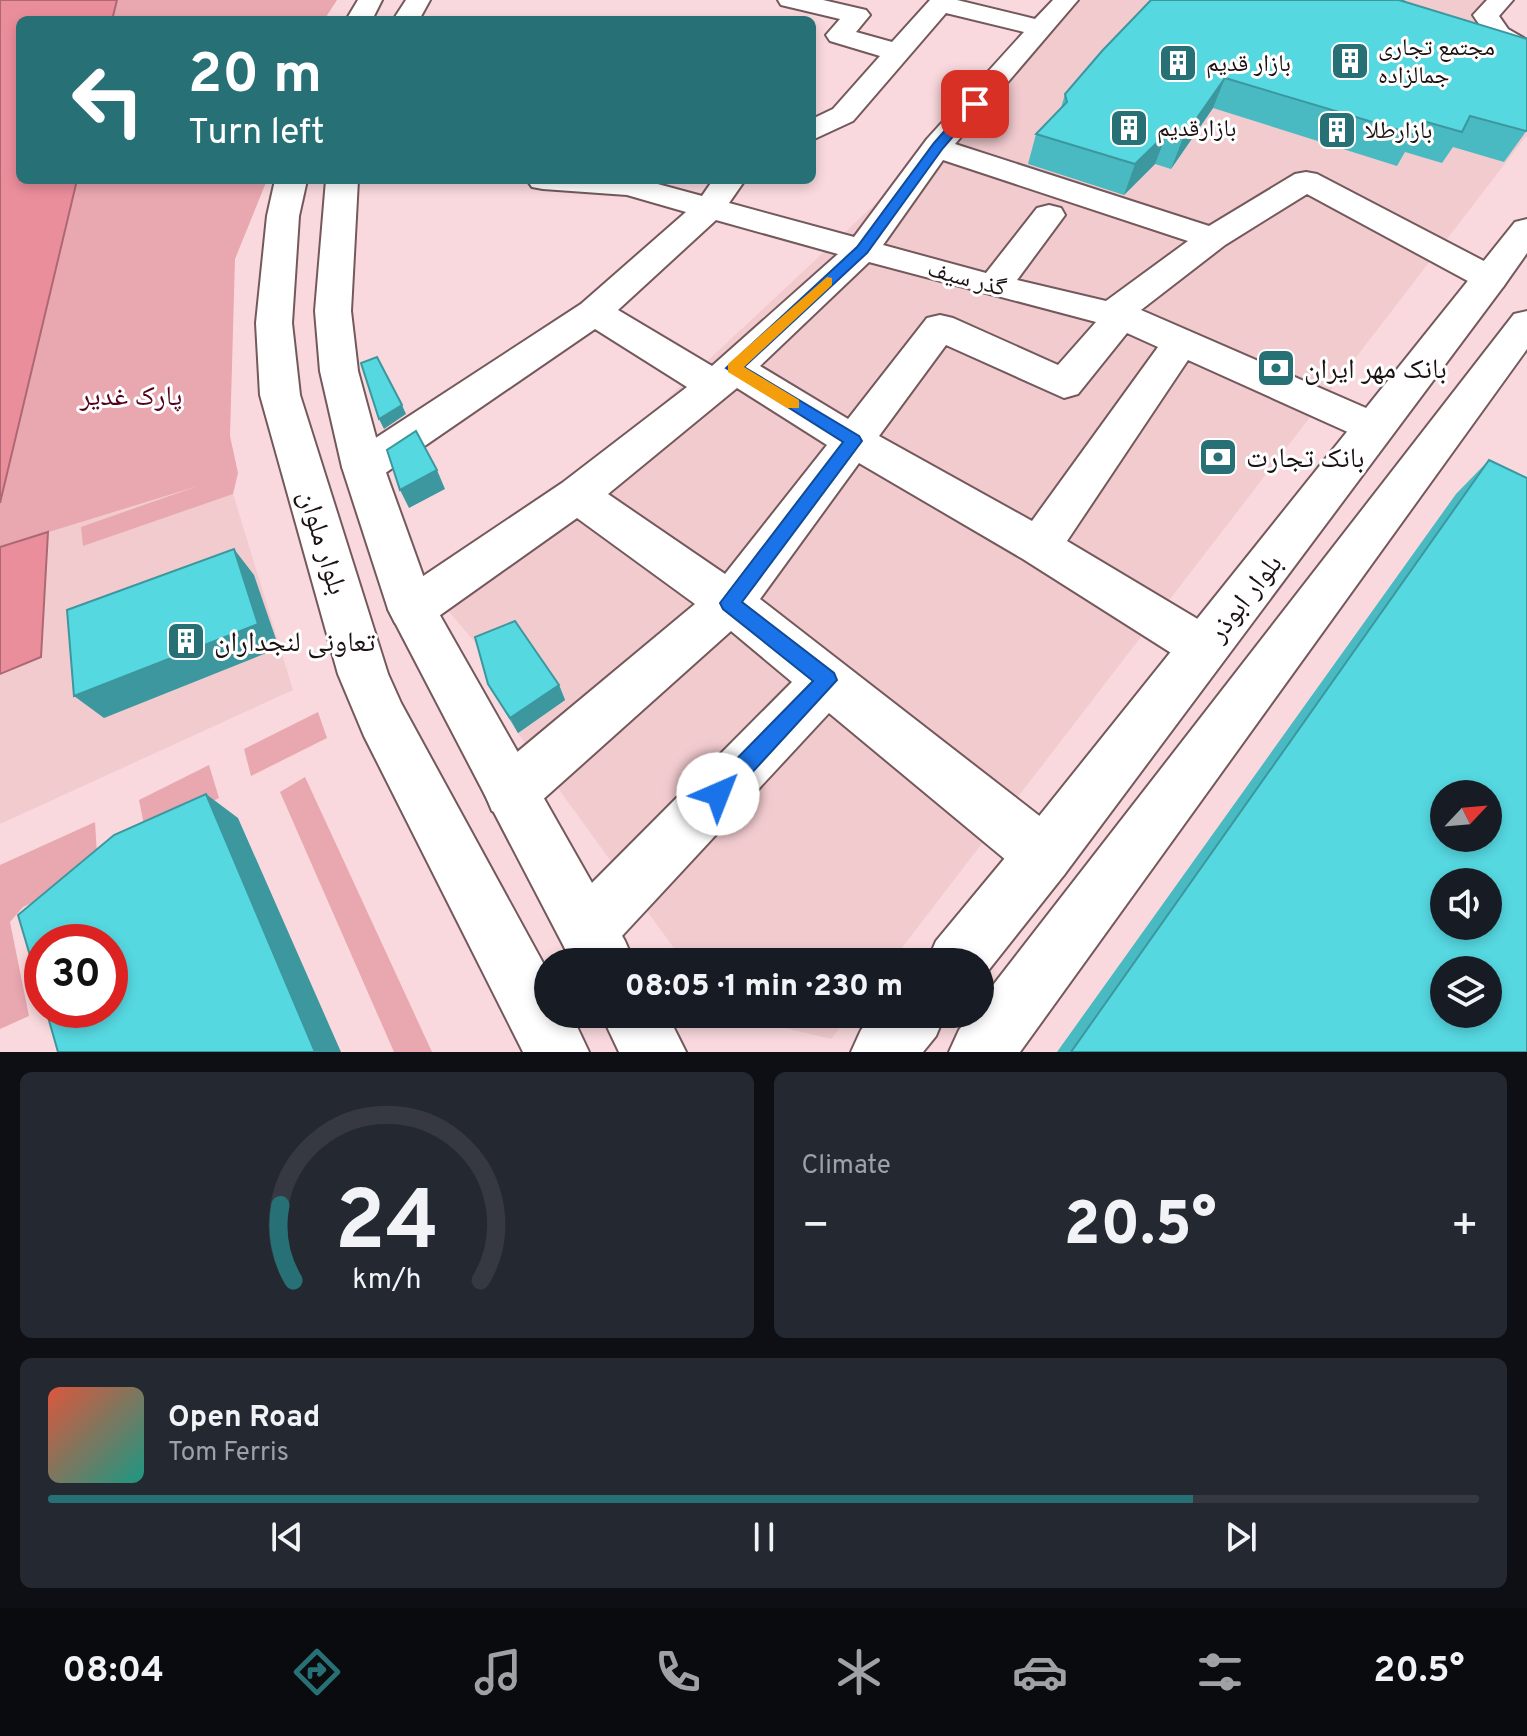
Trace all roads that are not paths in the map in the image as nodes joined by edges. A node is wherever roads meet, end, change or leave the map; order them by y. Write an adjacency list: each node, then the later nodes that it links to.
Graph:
1 (790, 0): 5 (street)
2 (1066, 0): 6 (street)
3 (1501, 0): 9 (street)
4 (942, 2): 6 (street); 10 (street)
5 (819, 3): 7 (street)
6 (1041, 28): 12 (street)
7 (839, 35): 8 (street); 10 (street)
8 (816, 43)
9 (1527, 51)
10 (900, 53): 11 (street)
11 (816, 129)
12 (937, 148): 19 (street); 20 (street)
13 (290, 184): 43 (street, بلوار ملوان)
14 (342, 184): 30 (street)
15 (600, 184): 16 (street, گذر سیف)
16 (720, 194): 20 (street, گذر سیف); 23 (street)
17 (1049, 215): 21 (street)
18 (1527, 229): 22 (street, بلوار ابوذر)
19 (1213, 238): 22 (street); 24 (street)
20 (862, 250): 21 (street, گذر سیف); 27 (street)
21 (994, 286): 24 (street, گذر سیف)
22 (1509, 287): 28 (street, بلوار ابوذر)
23 (594, 312): 27 (street); 30 (street)
24 (1121, 316): 26 (street, گذر سیف); 29 (street)
25 (1527, 323): 46 (street)
26 (1180, 343): 28 (street, گذر سیف); 32 (street)
27 (724, 377): 29 (street); 31 (street)
28 (1375, 428): 35 (street, بلوار ابوذر)
29 (853, 441): 32 (street); 33 (street)
30 (363, 467): 34 (street)
31 (577, 495): 33 (street); 34 (street)
32 (1039, 546): 35 (street)
33 (730, 603): 36 (street); 37 (street)
34 (412, 609): 37 (street)
35 (1204, 648): 38 (street, بلوار ابوذر)
36 (827, 680): 38 (street); 39 (street)
37 (511, 792): 39 (street)
38 (1044, 855): 40 (street, بلوار ابوذر)
39 (595, 946)
40 (968, 948)
41 (640, 1028): 44 (street)
42 (903, 1028): 45 (street)
43 (557, 1052)
44 (654, 1052)
45 (883, 1052)
46 (981, 1052)

